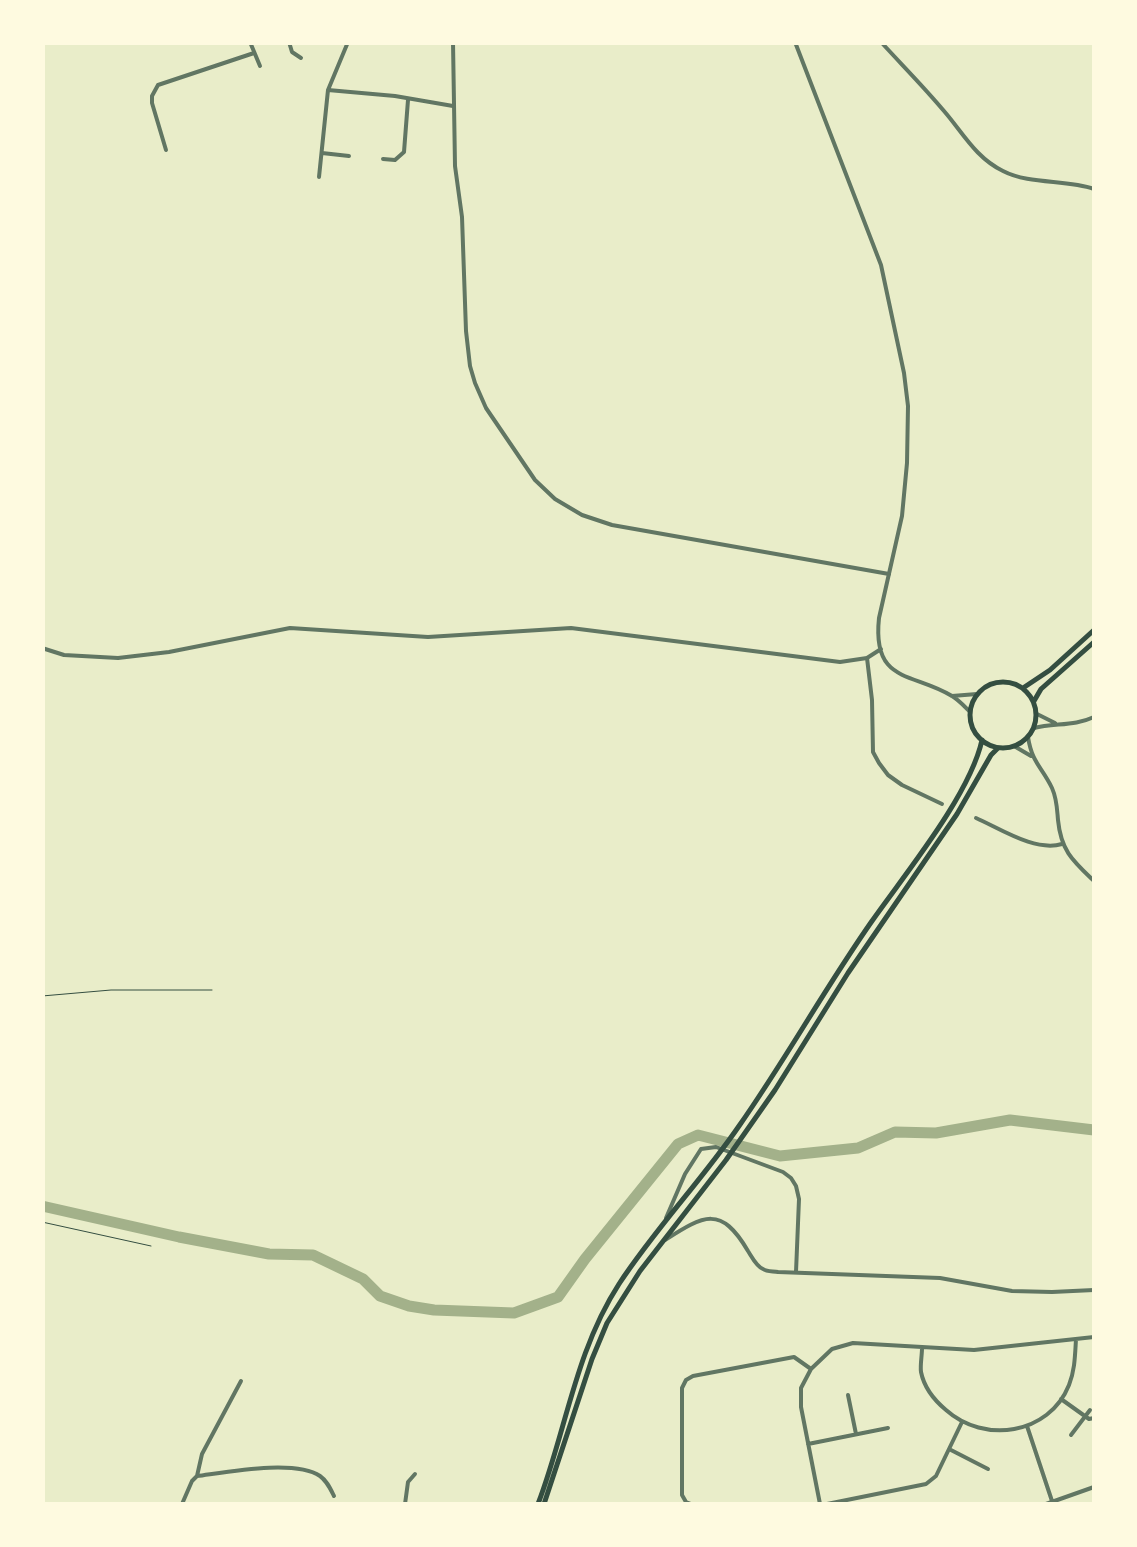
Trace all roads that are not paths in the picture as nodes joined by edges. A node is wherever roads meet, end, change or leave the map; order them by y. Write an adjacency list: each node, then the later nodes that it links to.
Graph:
1 (250, 42): 7 (street)
2 (290, 42): 8 (street)
3 (348, 42): 10 (street)
4 (452, 42): 12 (street)
5 (796, 42): 19 (street)
6 (880, 42): 18 (street)
7 (254, 53): 9 (street); 13 (street)
8 (302, 58)
9 (260, 66)
10 (328, 90): 11 (street); 14 (street)
11 (408, 100): 12 (street); 16 (street)
12 (454, 106): 19 (street)
13 (166, 150)
14 (322, 153): 15 (street); 17 (street)
15 (349, 156)
16 (383, 159)
17 (319, 177)
18 (1094, 189)
19 (889, 574): 23 (street)
20 (1094, 630): 25 (main road)
21 (1094, 642): 28 (main road)
22 (42, 648): 24 (street)
23 (881, 649): 24 (street); 27 (street)
24 (867, 658): 39 (street)
25 (1023, 688): 26 (main road); 28 (main road)
26 (977, 694): 27 (street); 29 (main road)
27 (952, 696): 29 (street)
28 (1034, 701): 30 (main road)
29 (970, 712): 35 (main road)
30 (1036, 714): 32 (street); 33 (main road)
31 (1094, 717): 32 (street)
32 (1055, 723): 33 (street)
33 (1034, 728): 34 (main road)
34 (1028, 737): 36 (main road); 38 (street)
35 (982, 740): 37 (main road); 43 (main road)
36 (1014, 746): 37 (main road); 38 (street)
37 (998, 748): 44 (main road)
38 (1031, 756): 41 (street)
39 (942, 804)
40 (976, 818): 41 (street)
41 (1062, 844): 42 (street)
42 (1094, 881)
43 (664, 1225): 45 (street); 72 (main road)
44 (663, 1241): 45 (street); 72 (main road)
45 (796, 1272): 46 (street)
46 (1094, 1290)
47 (1094, 1337): 48 (street)
48 (1076, 1339): 49 (street); 53 (street)
49 (922, 1348): 50 (street); 57 (street)
50 (811, 1368): 62 (street); 73 (street)
51 (240, 1381): 66 (street)
52 (848, 1395): 60 (street)
53 (1061, 1399): 55 (street); 58 (street)
54 (1090, 1410): 55 (street)
55 (1085, 1416): 56 (street); 61 (street)
56 (1094, 1418)
57 (962, 1422): 58 (street); 63 (street)
58 (1027, 1426): 69 (street)
59 (888, 1428): 60 (street)
60 (856, 1434): 62 (street)
61 (1071, 1435)
62 (808, 1444): 74 (street)
63 (949, 1449): 64 (street); 74 (street)
64 (988, 1469)
65 (415, 1474): 71 (street)
66 (197, 1476): 68 (street); 70 (street)
67 (1094, 1487): 69 (street)
68 (334, 1496)
69 (1053, 1503): 75 (street)
70 (182, 1504)
71 (404, 1504)
72 (541, 1504)
73 (691, 1504)
74 (823, 1504)
75 (1046, 1504)

